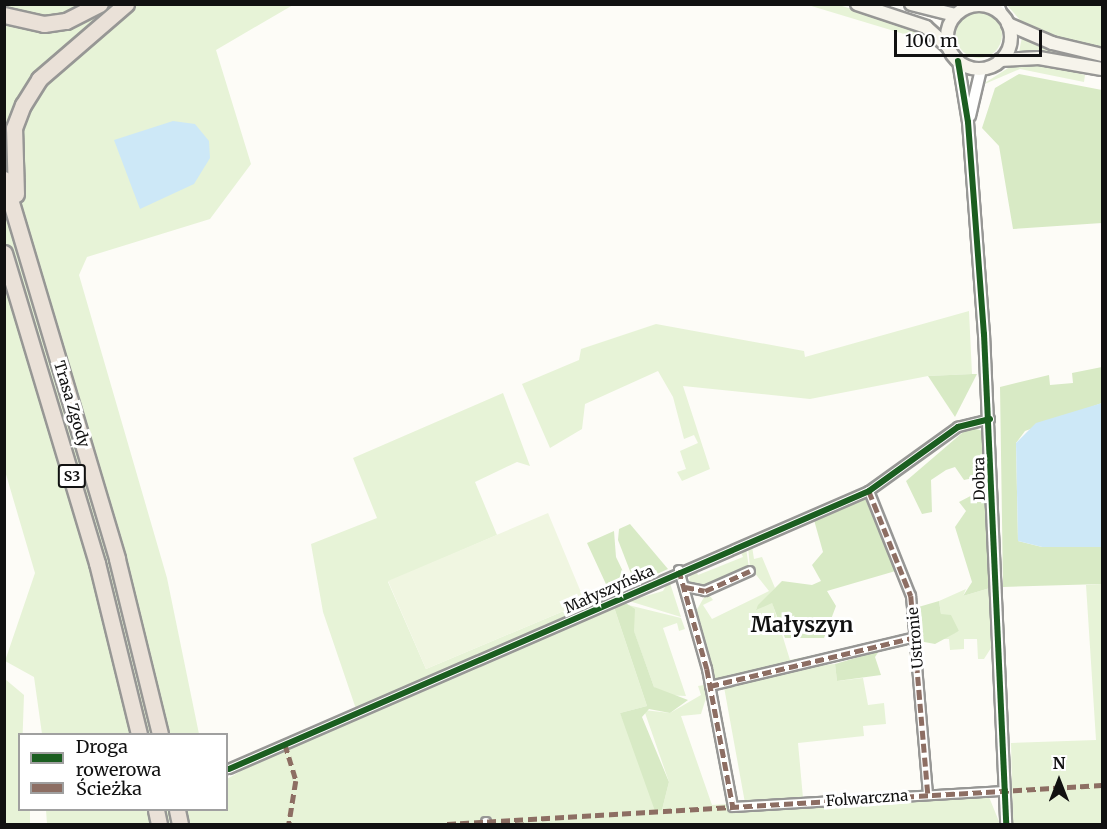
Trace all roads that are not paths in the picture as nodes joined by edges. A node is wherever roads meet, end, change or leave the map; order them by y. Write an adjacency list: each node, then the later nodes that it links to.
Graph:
1 (100, 4): 6 (highway)
2 (126, 4): 18 (highway)
3 (857, 4): 9 (main road)
4 (911, 4): 7 (main road)
5 (974, 5): 7 (main road); 8 (main road)
6 (4, 15)
7 (956, 15): 9 (main road)
8 (1003, 15): 10 (main road); 11 (main road)
9 (949, 49): 12 (main road)
10 (1102, 55)
11 (1000, 60): 13 (main road); 14 (main road)
12 (958, 61): 13 (main road); 15 (street, Dobra)
13 (981, 69): 15 (street, Dobra)
14 (1102, 69)
15 (968, 122): 19 (street, Dobra)
16 (4, 179): 18 (highway, Trasa Zgody / S3)
17 (4, 252): 26 (highway, Trasa Zgody / S3)
18 (27, 256): 27 (highway, Trasa Zgody / S3)
19 (990, 419): 20 (street, Małyszyńska); 29 (street, Dobra)
20 (869, 491): 21 (street, Małyszyńska); 24 (street, Ustronie)
21 (679, 570): 23 (street); 28 (street, Małyszyńska)
22 (750, 571): 23 (street)
23 (685, 587): 25 (street)
24 (915, 636): 25 (street); 30 (street, Ustronie)
25 (710, 686): 30 (street, Folwarczna)
26 (138, 733)
27 (160, 733)
28 (229, 769)
29 (1000, 791): 30 (street, Folwarczna); 31 (street, Dobra)
30 (928, 794)
31 (1006, 825)

